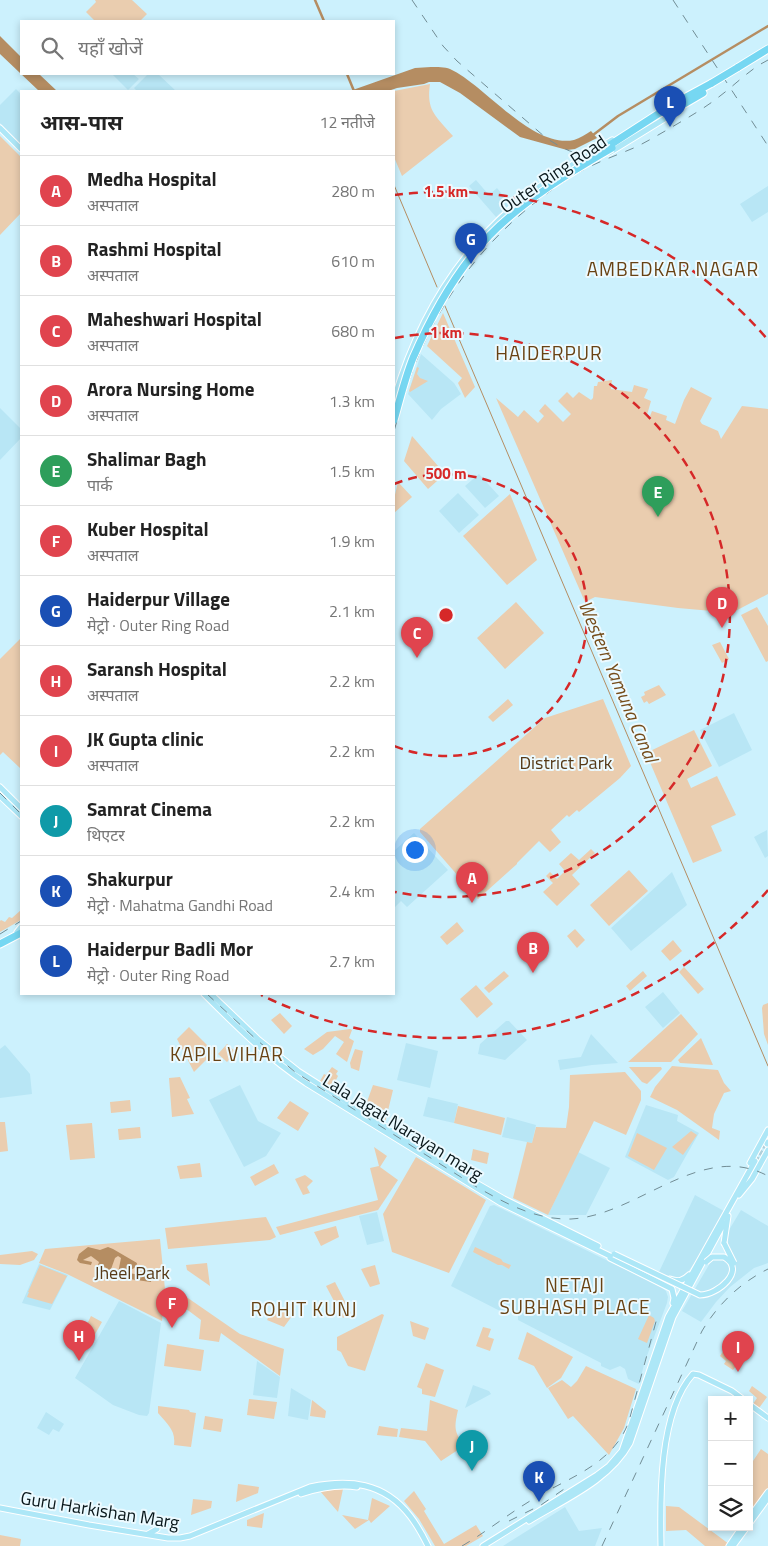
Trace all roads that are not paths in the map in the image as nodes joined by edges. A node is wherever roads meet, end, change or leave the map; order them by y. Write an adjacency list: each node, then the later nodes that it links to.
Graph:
1 (768, 49): 3 (highway, Outer Ring Road)
2 (768, 54): 3 (highway, Outer Ring Road)
3 (738, 70): 4 (highway, Outer Ring Road)
4 (713, 85): 5 (highway, Outer Ring Road); 6 (highway, Outer Ring Road)
5 (675, 103): 9 (highway, Outer Ring Road); 12 (main road, Outer Ring Road)
6 (686, 104): 9 (highway, Outer Ring Road); 13 (main road, Outer Ring Road)
7 (0, 128): 10 (main road)
8 (0, 133): 11 (main road)
9 (611, 146): 19 (highway, Outer Ring Road, bridge); 20 (highway, Outer Ring Road, bridge)
10 (20, 148)
11 (20, 152)
12 (586, 156): 13 (main road); 14 (main road, Outer Ring Road)
13 (590, 164): 15 (main road, Outer Ring Road)
14 (554, 176): 15 (main road); 16 (main road, Outer Ring Road)
15 (560, 183): 17 (main road, Outer Ring Road)
16 (472, 248): 17 (main road); 18 (main road, Outer Ring Road)
17 (477, 252): 20 (main road, Outer Ring Road)
18 (395, 396)
19 (395, 405)
20 (395, 421)
21 (0, 787): 23 (main road)
22 (0, 796): 24 (main road)
23 (20, 807)
24 (20, 815)
25 (19, 932): 26 (highway)
26 (0, 942)
27 (205, 995): 35 (main road, Lala Jagat Narayan marg)
28 (212, 995): 35 (main road, Lala Jagat Narayan marg)
29 (768, 1130): 31 (main road)
30 (767, 1148): 31 (main road); 34 (main road)
31 (758, 1149): 36 (main road)
32 (756, 1161): 36 (main road)
33 (768, 1163): 34 (main road)
34 (757, 1169): 36 (main road)
35 (459, 1176): 38 (main road, Lala Jagat Narayan marg)
36 (738, 1194): 37 (main road); 40 (main road)
37 (728, 1216): 38 (main road, bridge); 39 (main road)
38 (610, 1254): 39 (main road, bridge); 41 (main road); 42 (main road)
39 (701, 1266): 53 (main road)
40 (694, 1269): 41 (main road); 43 (main road)
41 (669, 1278): 42 (main road)
42 (665, 1285): 43 (main road)
43 (669, 1315): 53 (main road)
44 (738, 1396): 62 (main road)
45 (753, 1408): 46 (main road)
46 (768, 1419)
47 (768, 1492): 50 (main road)
48 (768, 1498): 51 (main road)
49 (0, 1509): 52 (main road, Guru Harkishan Marg)
50 (753, 1513)
51 (753, 1519)
52 (73, 1524): 57 (main road, Guru Harkishan Marg); 59 (main road, Guru Harkishan Marg)
53 (514, 1528): 56 (main road)
54 (739, 1531): 63 (main road)
55 (744, 1531): 64 (main road)
56 (507, 1533): 60 (main road); 61 (main road)
57 (145, 1534): 58 (main road, Guru Harkishan Marg); 58 (main road)
58 (168, 1538): 59 (main road, Guru Harkishan Marg)
59 (427, 1546)
60 (483, 1546)
61 (488, 1546)
62 (662, 1546)
63 (728, 1546)
64 (733, 1546)

